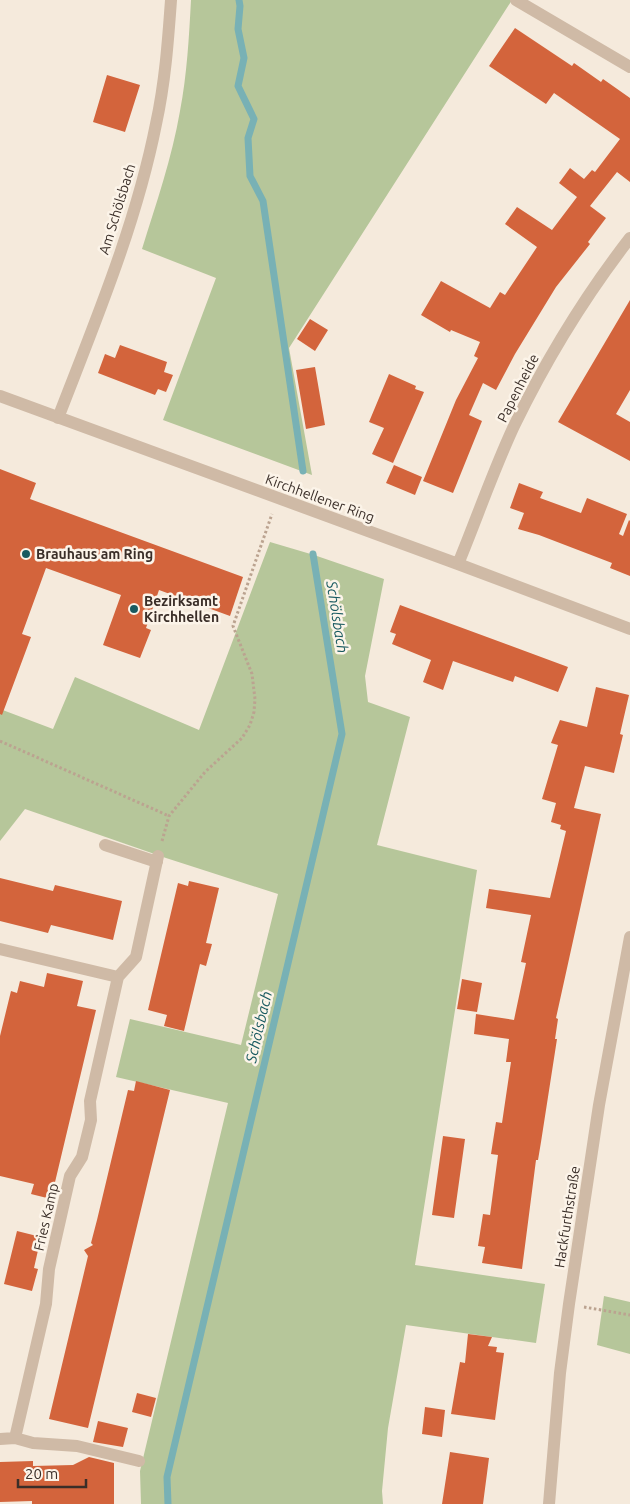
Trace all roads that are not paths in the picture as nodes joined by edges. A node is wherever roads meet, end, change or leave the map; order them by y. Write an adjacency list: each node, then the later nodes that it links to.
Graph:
1 (171, 0): 6 (street, Am Schölsbach)
2 (516, 0): 3 (street)
3 (630, 67)
4 (630, 238): 7 (street, Papenheide)
5 (0, 396): 6 (street, Kirchhellener Ring)
6 (58, 418): 7 (street, Kirchhellener Ring)
7 (458, 564): 8 (street, Kirchhellener Ring)
8 (630, 629)
9 (105, 845): 12 (street, Fries Kamp)
10 (630, 937): 16 (street, Hackfurthstraße)
11 (0, 949): 12 (street)
12 (118, 977): 14 (street, Fries Kamp)
13 (0, 1438): 14 (street)
14 (14, 1438): 15 (street)
15 (139, 1461)
16 (549, 1504)

